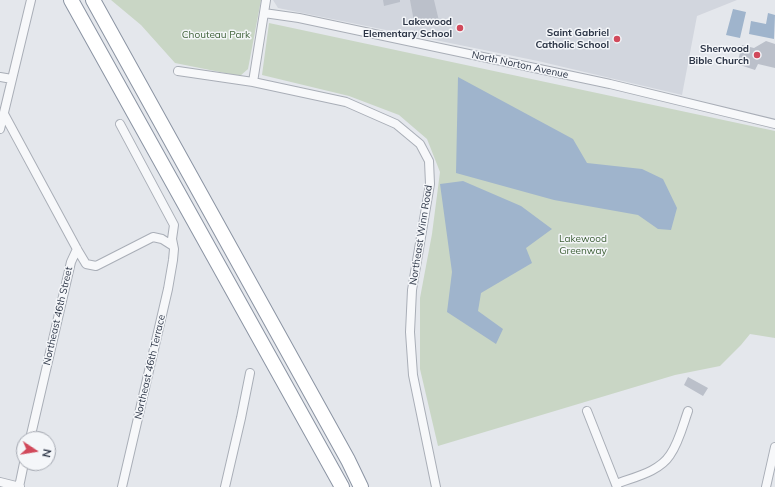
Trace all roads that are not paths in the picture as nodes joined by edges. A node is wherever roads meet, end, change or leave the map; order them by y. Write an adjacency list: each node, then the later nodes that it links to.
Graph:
1 (31, 0): 8 (street)
2 (71, 0): 28 (highway)
3 (93, 0): 21 (highway)
4 (266, 0): 5 (street)
5 (264, 13): 9 (street); 12 (street, North Norton Avenue)
6 (178, 71): 9 (street, Northeast Winn Road)
7 (0, 77): 8 (street)
8 (12, 79): 10 (street)
9 (254, 82): 31 (street, Northeast Winn Road)
10 (4, 114): 13 (street); 15 (street)
11 (120, 124): 14 (street, Northeast 46th Terrace)
12 (775, 124)
13 (0, 129)
14 (173, 246): 15 (street); 26 (street, Northeast 46th Terrace)
15 (77, 249): 19 (street, Northeast 46th Street)
16 (250, 373): 27 (street)
17 (688, 411): 24 (street)
18 (587, 412): 24 (street)
19 (32, 431)
20 (775, 447): 32 (street)
21 (348, 460): 29 (highway); 30 (highway)
22 (22, 471): 25 (street)
23 (0, 482): 25 (street)
24 (617, 486)
25 (19, 487)
26 (122, 487)
27 (225, 487)
28 (342, 487)
29 (361, 487)
30 (369, 487)
31 (436, 487)
32 (766, 487)

